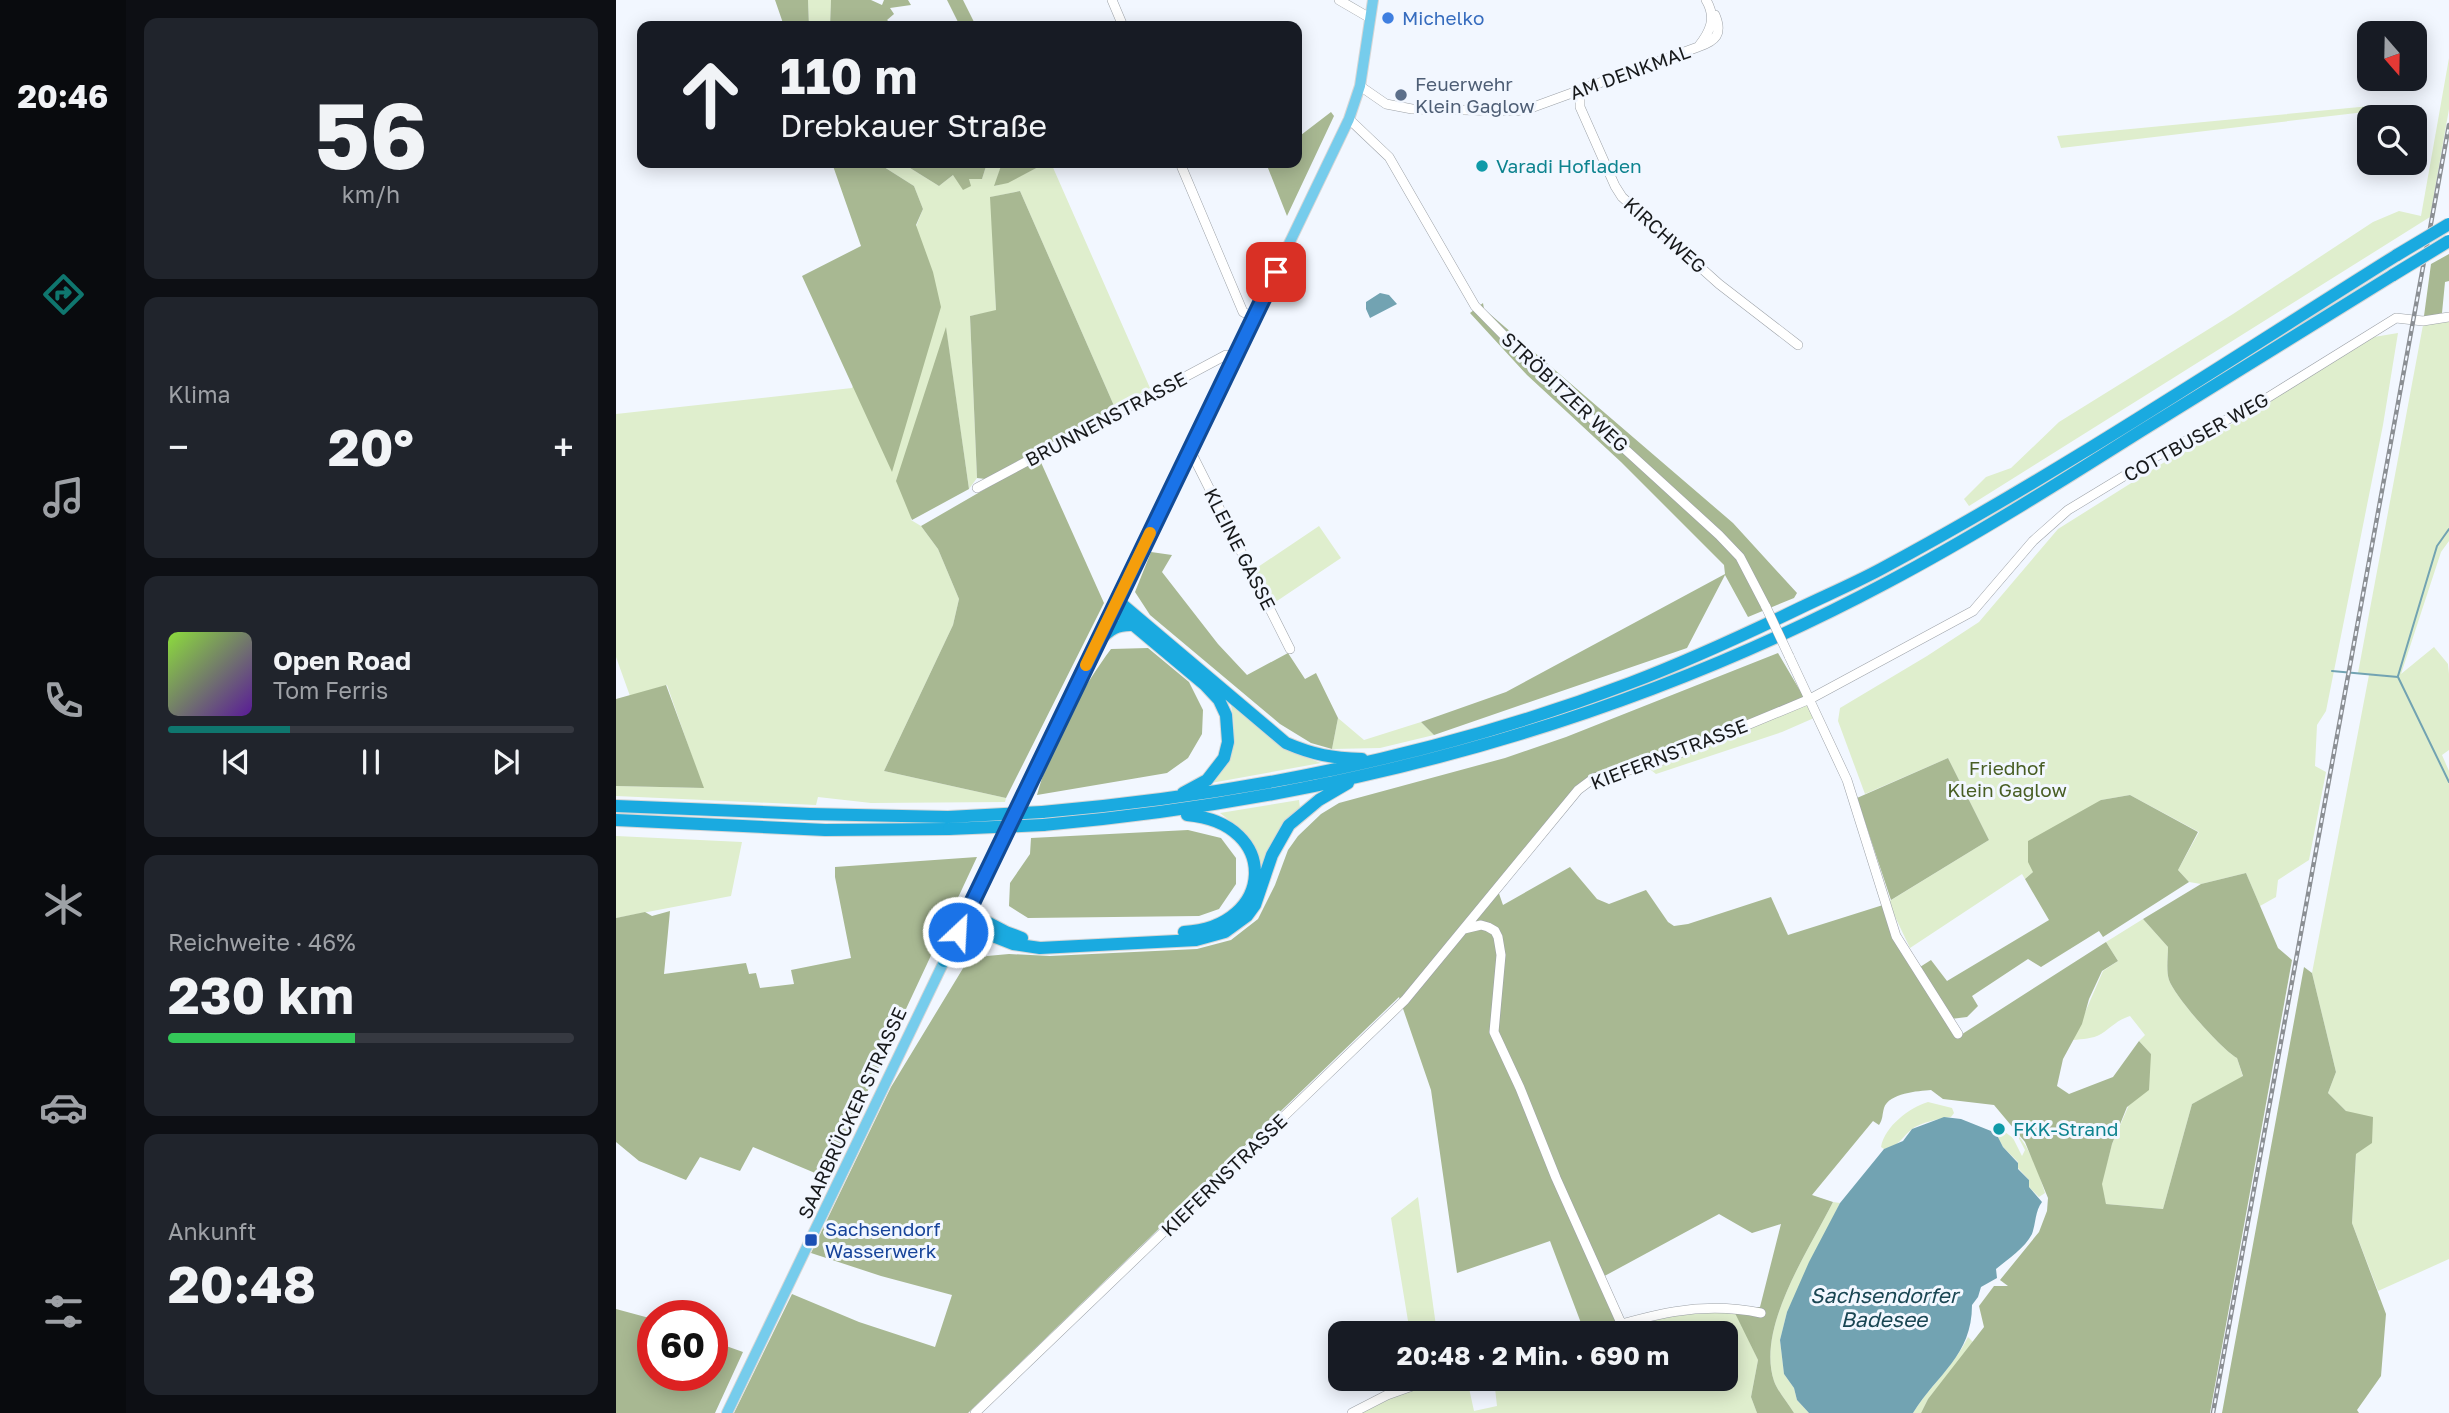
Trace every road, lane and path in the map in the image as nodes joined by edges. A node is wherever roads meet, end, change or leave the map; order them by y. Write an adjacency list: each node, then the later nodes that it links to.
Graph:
1 (1112, 0): 6 (street)
2 (1339, 0): 5 (street)
3 (1373, 0): 5 (main road, SAARBRÜCKER STRASSE)
4 (1708, 4): 8 (street, AM DENKMAL)
5 (1370, 18): 7 (main road, SAARBRÜCKER STRASSE)
6 (1121, 21)
7 (1360, 86): 9 (street, AM DENKMAL); 11 (main road, SAARBRÜCKER STRASSE)
8 (1580, 90): 9 (street, AM DENKMAL); 10 (street, KIRCHWEG)
9 (1551, 101): 10 (street)
10 (1580, 107): 17 (street, KIRCHWEG)
11 (1349, 119): 16 (main road, SAARBRÜCKER STRASSE); 26 (street, STRÖBITZER WEG, bridge)
12 (1182, 168): 16 (street)
13 (2449, 224): 27 (highway, bridge)
14 (2449, 241): 28 (highway, bridge)
15 (2449, 317): 22 (street, COTTBUSER WEG)
16 (1255, 318): 18 (main road, SAARBRÜCKER STRASSE)
17 (1798, 345)
18 (1234, 358): 19 (main road, SAARBRÜCKER STRASSE); 20 (street, BRUNNENSTRASSE)
19 (1190, 450): 21 (main road, SAARBRÜCKER STRASSE); 25 (street, KLEINE GASSE)
20 (977, 488)
21 (1115, 604): 23 (highway); 24 (main road, SAARBRÜCKER STRASSE); 27 (highway)
22 (1973, 611): 26 (street, KIEFERNSTRASSE)
23 (1133, 625): 24 (highway); 29 (highway)
24 (1096, 643): 35 (main road, SAARBRÜCKER STRASSE)
25 (1290, 649)
26 (1810, 699): 37 (street, KIEFERNSTRASSE); 40 (street)
27 (1380, 760): 29 (highway)
28 (1358, 778): 31 (highway); 38 (highway)
29 (1174, 798): 32 (highway)
30 (616, 806): 34 (highway)
31 (1162, 813): 32 (highway); 35 (highway)
32 (1042, 818): 34 (highway, bridge)
33 (616, 820): 34 (highway)
34 (948, 823)
35 (968, 912): 36 (main road, SAARBRÜCKER STRASSE)
36 (962, 924): 38 (highway); 39 (main road, SAARBRÜCKER STRASSE)
37 (1464, 929): 42 (street); 46 (street, KIEFERNSTRASSE)
38 (981, 932): 39 (highway)
39 (944, 961): 45 (main road, SAARBRÜCKER STRASSE)
40 (1958, 1034)
41 (1761, 1313): 43 (street)
42 (1620, 1321)
43 (1626, 1321)
44 (1398, 1391): 47 (street)
45 (727, 1413)
46 (975, 1413)
47 (1352, 1413)

